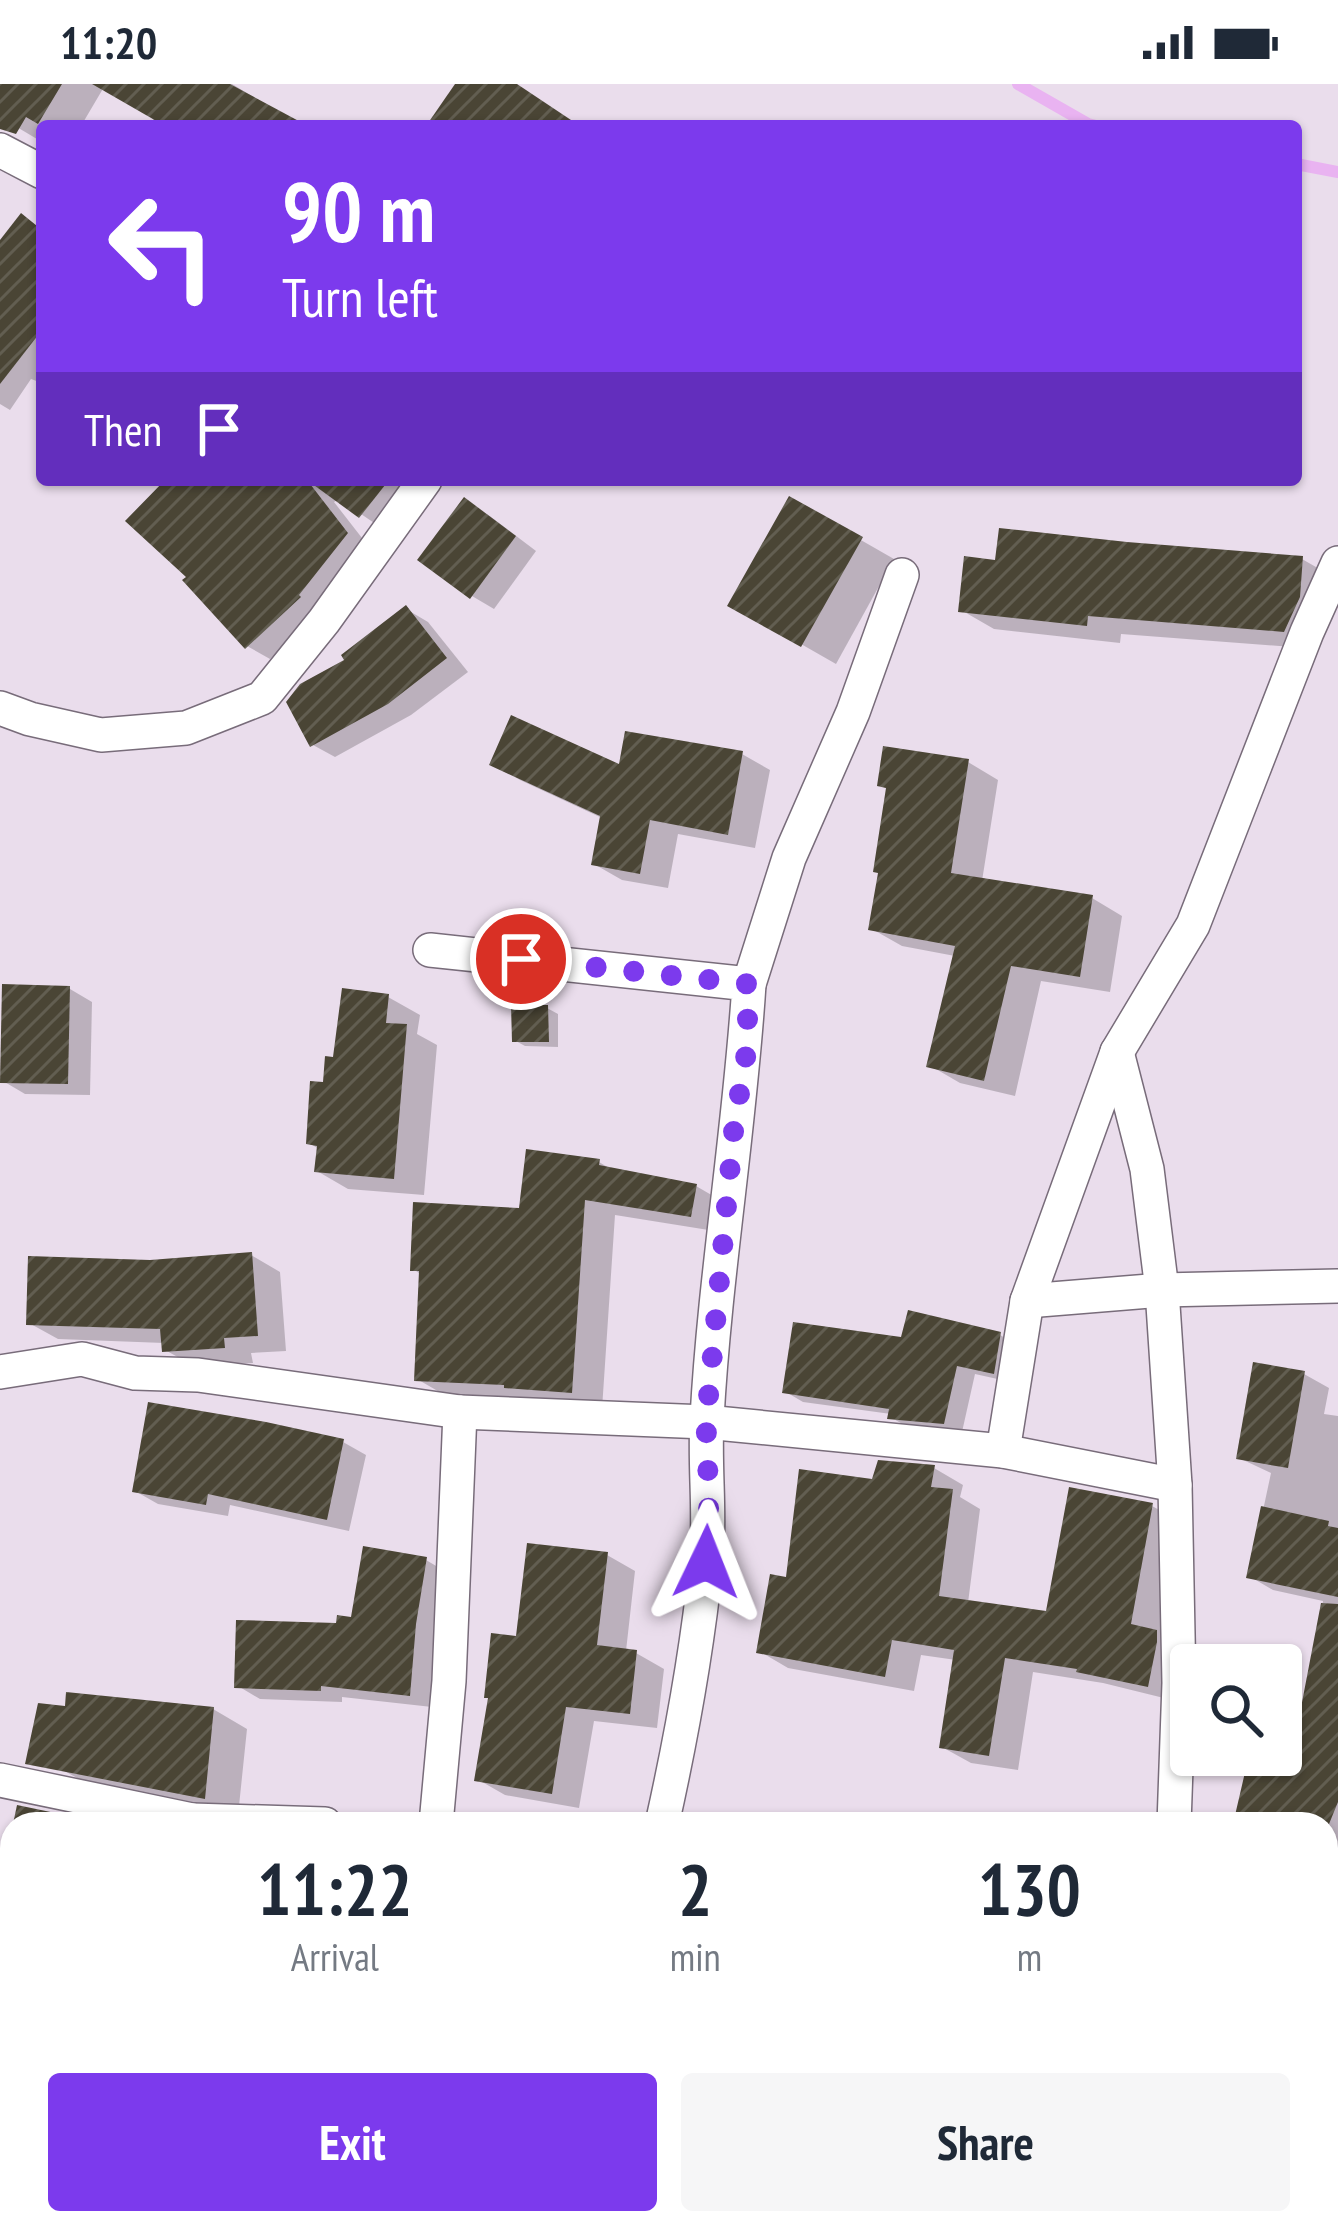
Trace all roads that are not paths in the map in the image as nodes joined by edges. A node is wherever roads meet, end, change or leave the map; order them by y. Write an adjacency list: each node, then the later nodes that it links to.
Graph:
1 (0, 150): 2 (street)
2 (36, 169)
3 (421, 486): 6 (street)
4 (1338, 563): 9 (street)
5 (902, 575): 8 (street)
6 (0, 708)
7 (430, 950): 8 (street)
8 (749, 984): 15 (street)
9 (1117, 1052): 11 (street); 12 (street)
10 (1338, 1286): 11 (street)
11 (1162, 1291): 12 (street); 17 (street)
12 (1027, 1301): 16 (street)
13 (0, 1372): 14 (street)
14 (460, 1412): 15 (street); 20 (street)
15 (706, 1423): 16 (street); 21 (street)
16 (1003, 1451): 17 (street)
17 (1175, 1485): 22 (street)
18 (0, 1780): 19 (street)
19 (146, 1812)
20 (437, 1812)
21 (664, 1812)
22 (1174, 1812)

